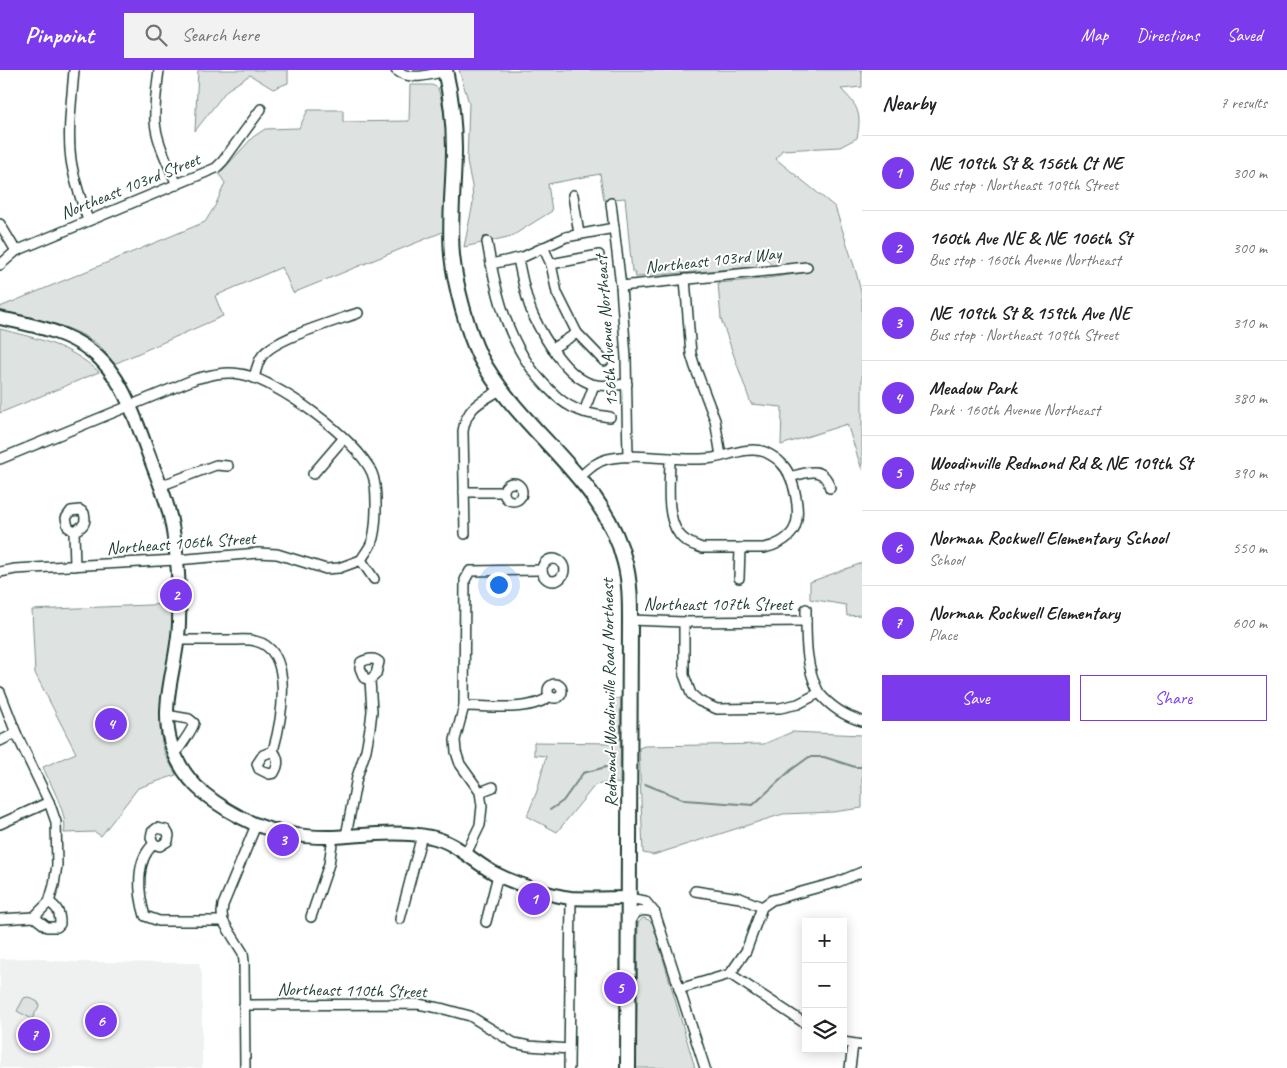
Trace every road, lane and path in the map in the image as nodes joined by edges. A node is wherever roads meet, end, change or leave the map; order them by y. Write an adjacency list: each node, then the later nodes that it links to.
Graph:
1 (74, 70): 9 (street)
2 (159, 70): 6 (street)
3 (396, 70): 4 (street)
4 (445, 70): 32 (main road, Redmond-Woodinville Road Northeast)
5 (261, 109): 6 (street, Northeast 103rd Street)
6 (177, 185): 9 (street, Northeast 103rd Street)
7 (573, 195): 12 (street)
8 (611, 204): 11 (street, 156th Avenue Northeast)
9 (88, 220): 15 (street, Northeast 103rd Street)
10 (0, 224): 15 (street)
11 (614, 228): 12 (street); 23 (street, 156th Avenue Northeast)
12 (578, 234): 14 (street)
13 (487, 242): 18 (street)
14 (543, 247): 17 (street); 19 (street)
15 (16, 251): 20 (street, Northeast 103rd Street)
16 (599, 255): 19 (street)
17 (518, 258): 18 (street); 27 (street)
18 (491, 264): 34 (street)
19 (551, 264): 26 (street)
20 (0, 265)
21 (807, 267): 22 (street, Northeast 103rd Way)
22 (685, 280): 23 (street, Northeast 103rd Way); 37 (street)
23 (622, 286): 30 (street, 156th Avenue Northeast)
24 (358, 313): 29 (street)
25 (0, 318): 33 (street)
26 (577, 333): 27 (street); 28 (street)
27 (552, 348): 31 (street)
28 (604, 361)
29 (254, 378): 33 (street); 36 (street)
30 (627, 384): 31 (street); 38 (street, 156th Avenue Northeast)
31 (594, 385): 34 (street)
32 (500, 390): 44 (main road, Redmond-Woodinville Road Northeast); 47 (street)
33 (129, 405): 40 (street); 45 (street)
34 (584, 412): 35 (street)
35 (610, 418)
36 (344, 439): 42 (street); 53 (street)
37 (721, 456): 39 (street); 43 (street)
38 (628, 457): 39 (street); 44 (street)
39 (670, 458): 51 (street)
40 (0, 460)
41 (228, 466): 45 (street)
42 (313, 474)
43 (790, 477): 46 (street); 51 (street)
44 (579, 478): 60 (main road, Redmond-Woodinville Road Northeast)
45 (160, 486): 52 (street)
46 (830, 488)
47 (464, 492): 48 (street); 50 (street)
48 (503, 492)
49 (74, 531): 54 (street)
50 (465, 534)
51 (740, 548): 57 (street)
52 (176, 560): 53 (street, Northeast 106th Street); 54 (street, Northeast 106th Street); 63 (street)
53 (360, 560): 58 (street)
54 (74, 566): 56 (street, Northeast 106th Street)
55 (542, 570): 68 (street)
56 (0, 572)
57 (740, 578)
58 (374, 579)
59 (806, 608): 61 (street)
60 (630, 620): 62 (street, Northeast 107th Street); 88 (main road, Redmond-Woodinville Road Northeast)
61 (806, 621): 62 (street, Northeast 107th Street); 66 (street)
62 (684, 622): 66 (street)
63 (178, 640): 69 (street); 73 (street)
64 (370, 680): 81 (street)
65 (0, 692): 71 (street)
66 (819, 693): 70 (street)
67 (550, 696): 68 (street)
68 (464, 706): 76 (street)
69 (166, 715): 74 (street); 74 (street)
70 (862, 721)
71 (16, 732): 72 (street); 77 (street)
72 (0, 741)
73 (273, 751)
74 (175, 755): 79 (street)
75 (493, 787): 76 (street)
76 (480, 792): 83 (street)
77 (49, 802): 78 (street); 89 (street)
78 (0, 824)
79 (256, 824): 81 (street); 96 (street)
80 (422, 835): 81 (street); 83 (street); 95 (street)
81 (340, 836): 93 (street)
82 (154, 844): 96 (street)
83 (466, 854): 85 (street)
84 (862, 872): 90 (street)
85 (498, 875): 87 (street); 97 (street)
86 (695, 891): 90 (street)
87 (571, 898): 88 (street); 104 (street)
88 (628, 898): 91 (street); 98 (main road, Redmond-Woodinville Road Northeast)
89 (49, 902): 92 (street); 92 (street)
90 (762, 907): 99 (street)
91 (655, 913): 98 (street); 100 (street)
92 (34, 916): 94 (street)
93 (311, 917)
94 (0, 919)
95 (400, 919)
96 (223, 921): 101 (street)
97 (486, 922)
98 (628, 924): 107 (main road, Redmond-Woodinville Road Northeast)
99 (730, 974): 100 (street); 102 (street)
100 (679, 989): 108 (street)
101 (244, 1005): 104 (street, Northeast 110th Street); 105 (street)
102 (802, 1021)
103 (857, 1045): 109 (street)
104 (569, 1048): 106 (street)
105 (245, 1068)
106 (569, 1068)
107 (628, 1068)
108 (705, 1068)
109 (850, 1068)

